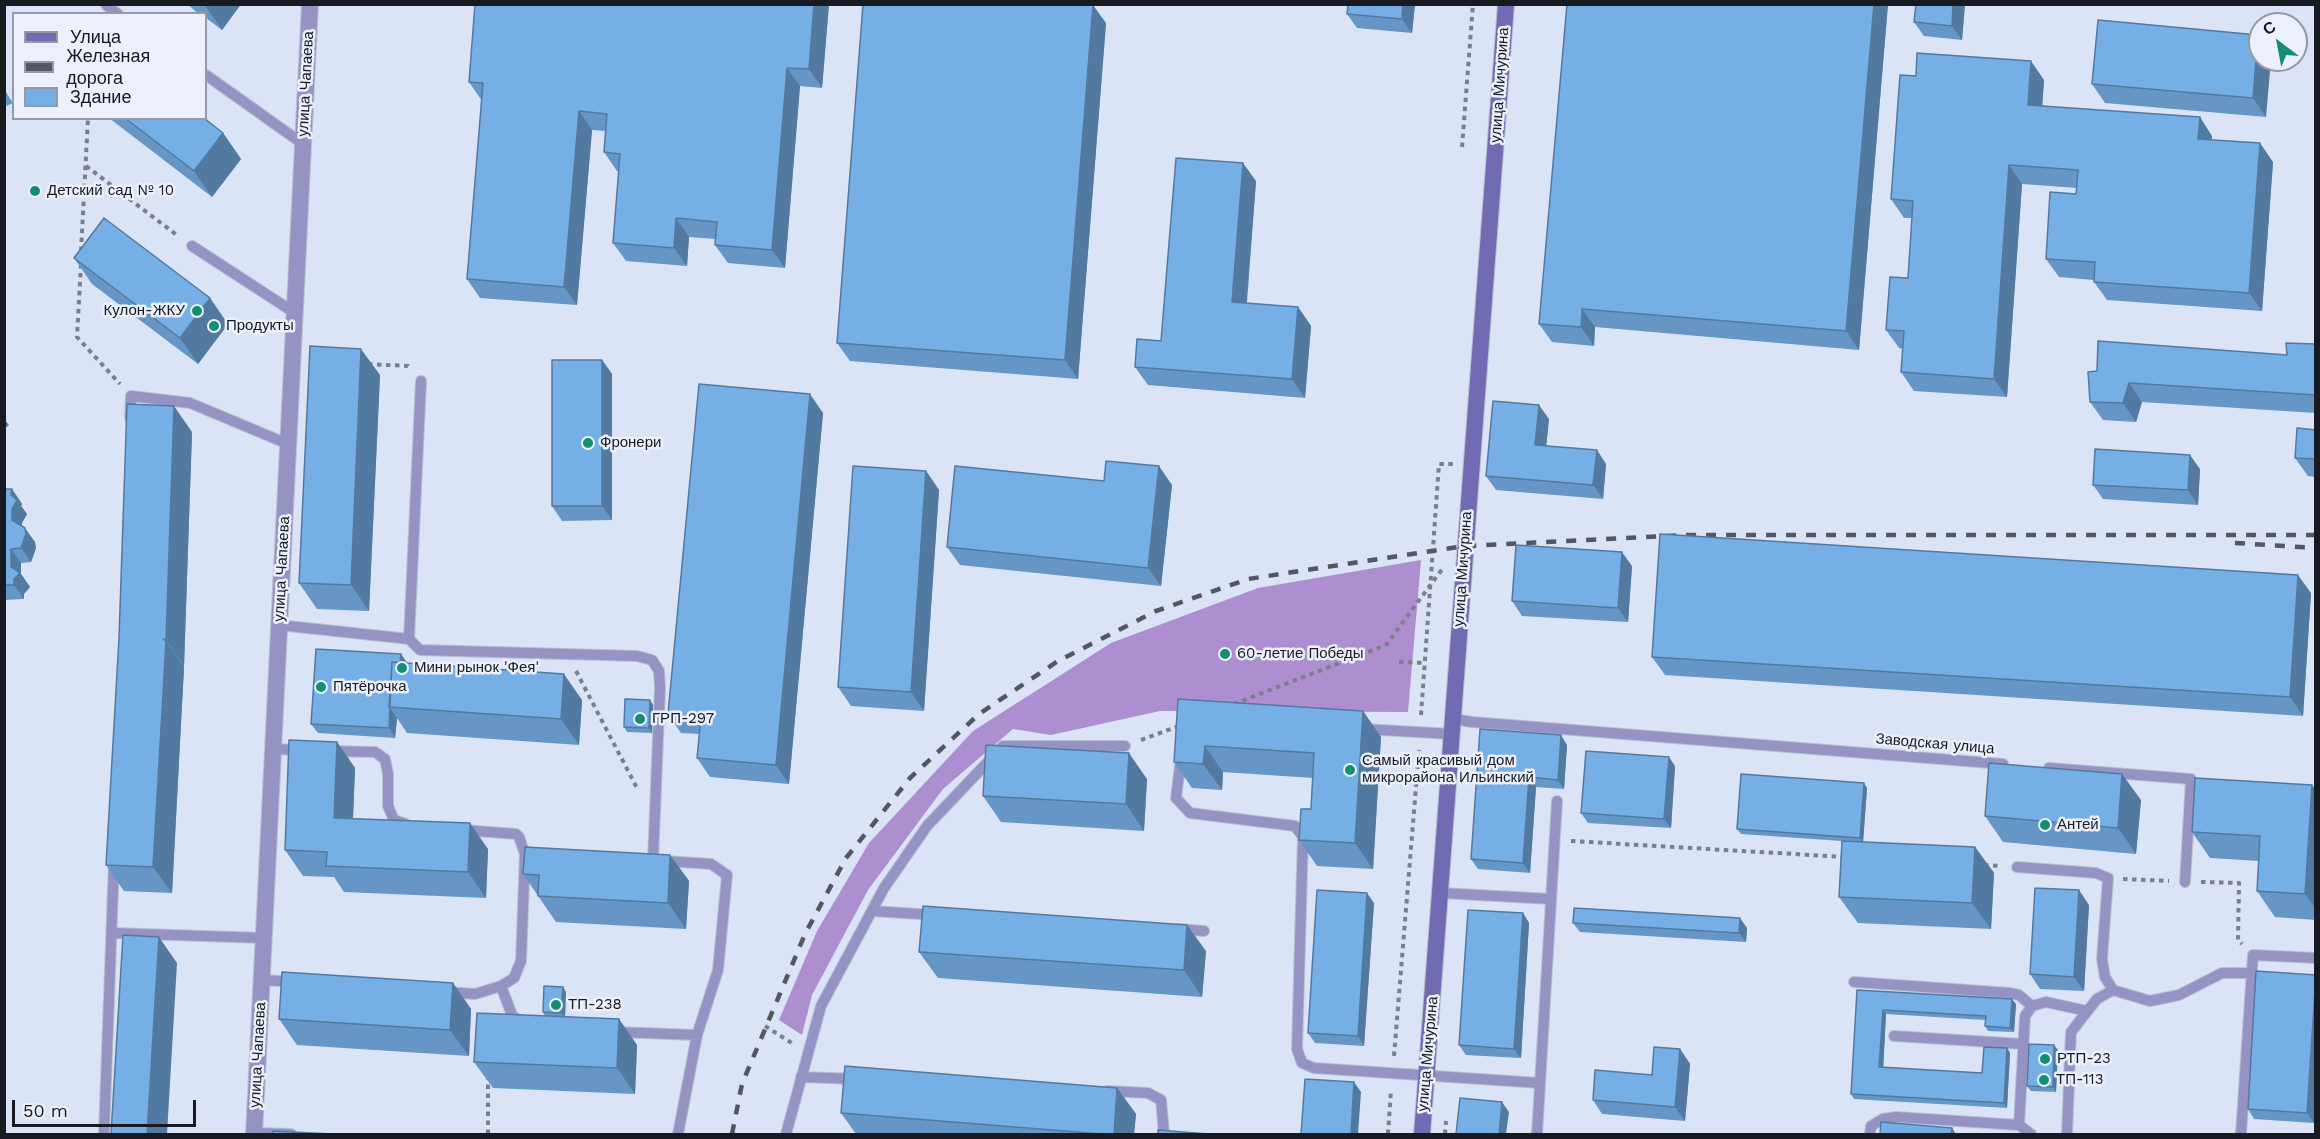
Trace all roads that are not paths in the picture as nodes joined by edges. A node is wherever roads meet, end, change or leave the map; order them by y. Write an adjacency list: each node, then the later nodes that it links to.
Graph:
1 (310, 4): 4 (street, улица Чапаева)
2 (1506, 4): 12 (main road, улица Мичурина)
3 (207, 76): 4 (lane)
4 (303, 144): 6 (street, улица Чапаева)
5 (192, 246): 6 (lane)
6 (295, 313): 9 (street, улица Чапаева)
7 (421, 381): 11 (lane)
8 (129, 432): 9 (lane)
9 (288, 444): 10 (street, улица Чапаева)
10 (279, 625): 11 (lane); 16 (street, улица Чапаева)
11 (409, 639): 45 (lane)
12 (1453, 726): 13 (lane, Заводская улица); 17 (lane, Заводская улица); 25 (main road, улица Мичурина)
13 (1349, 728)
14 (1125, 746): 27 (lane)
15 (1182, 748): 48 (lane)
16 (273, 749): 20 (lane); 32 (street, улица Чапаева)
17 (2014, 765)
18 (2037, 767): 24 (lane)
19 (1557, 801): 26 (lane)
20 (421, 826)
21 (457, 829): 38 (lane)
22 (115, 849): 31 (lane)
23 (2017, 867): 39 (lane)
24 (2186, 882)
25 (1441, 893): 26 (lane); 48 (main road, улица Мичурина)
26 (1551, 899): 51 (lane)
27 (872, 911): 28 (lane); 49 (lane)
28 (943, 915)
29 (1169, 929): 30 (lane)
30 (1204, 931)
31 (112, 933): 32 (lane); 54 (lane)
32 (264, 938): 35 (street, улица Чапаева)
33 (2316, 958): 34 (lane)
34 (2251, 973): 39 (lane); 65 (lane)
35 (261, 980): 37 (lane); 55 (street, улица Чапаева)
36 (1854, 981): 41 (lane)
37 (311, 983)
38 (501, 986): 40 (lane); 43 (lane)
39 (2113, 990): 42 (lane)
40 (428, 991)
41 (2032, 1006): 42 (lane); 47 (lane)
42 (2087, 1011): 64 (lane)
43 (538, 1030)
44 (606, 1032): 45 (lane)
45 (697, 1035): 57 (lane)
46 (1894, 1036): 47 (lane)
47 (2023, 1044): 53 (lane)
48 (1427, 1075): 51 (lane); 60 (main road, улица Мичурина)
49 (801, 1077): 50 (lane); 58 (lane)
50 (873, 1080)
51 (1540, 1083): 61 (lane)
52 (1100, 1090): 59 (lane)
53 (2019, 1125): 62 (lane); 63 (lane)
54 (104, 1134)
55 (254, 1134): 56 (lane)
56 (291, 1134)
57 (678, 1134)
58 (786, 1134)
59 (1164, 1134)
60 (1422, 1134)
61 (1537, 1134)
62 (1870, 1134)
63 (2031, 1134)
64 (2067, 1134)
65 (2241, 1134)

